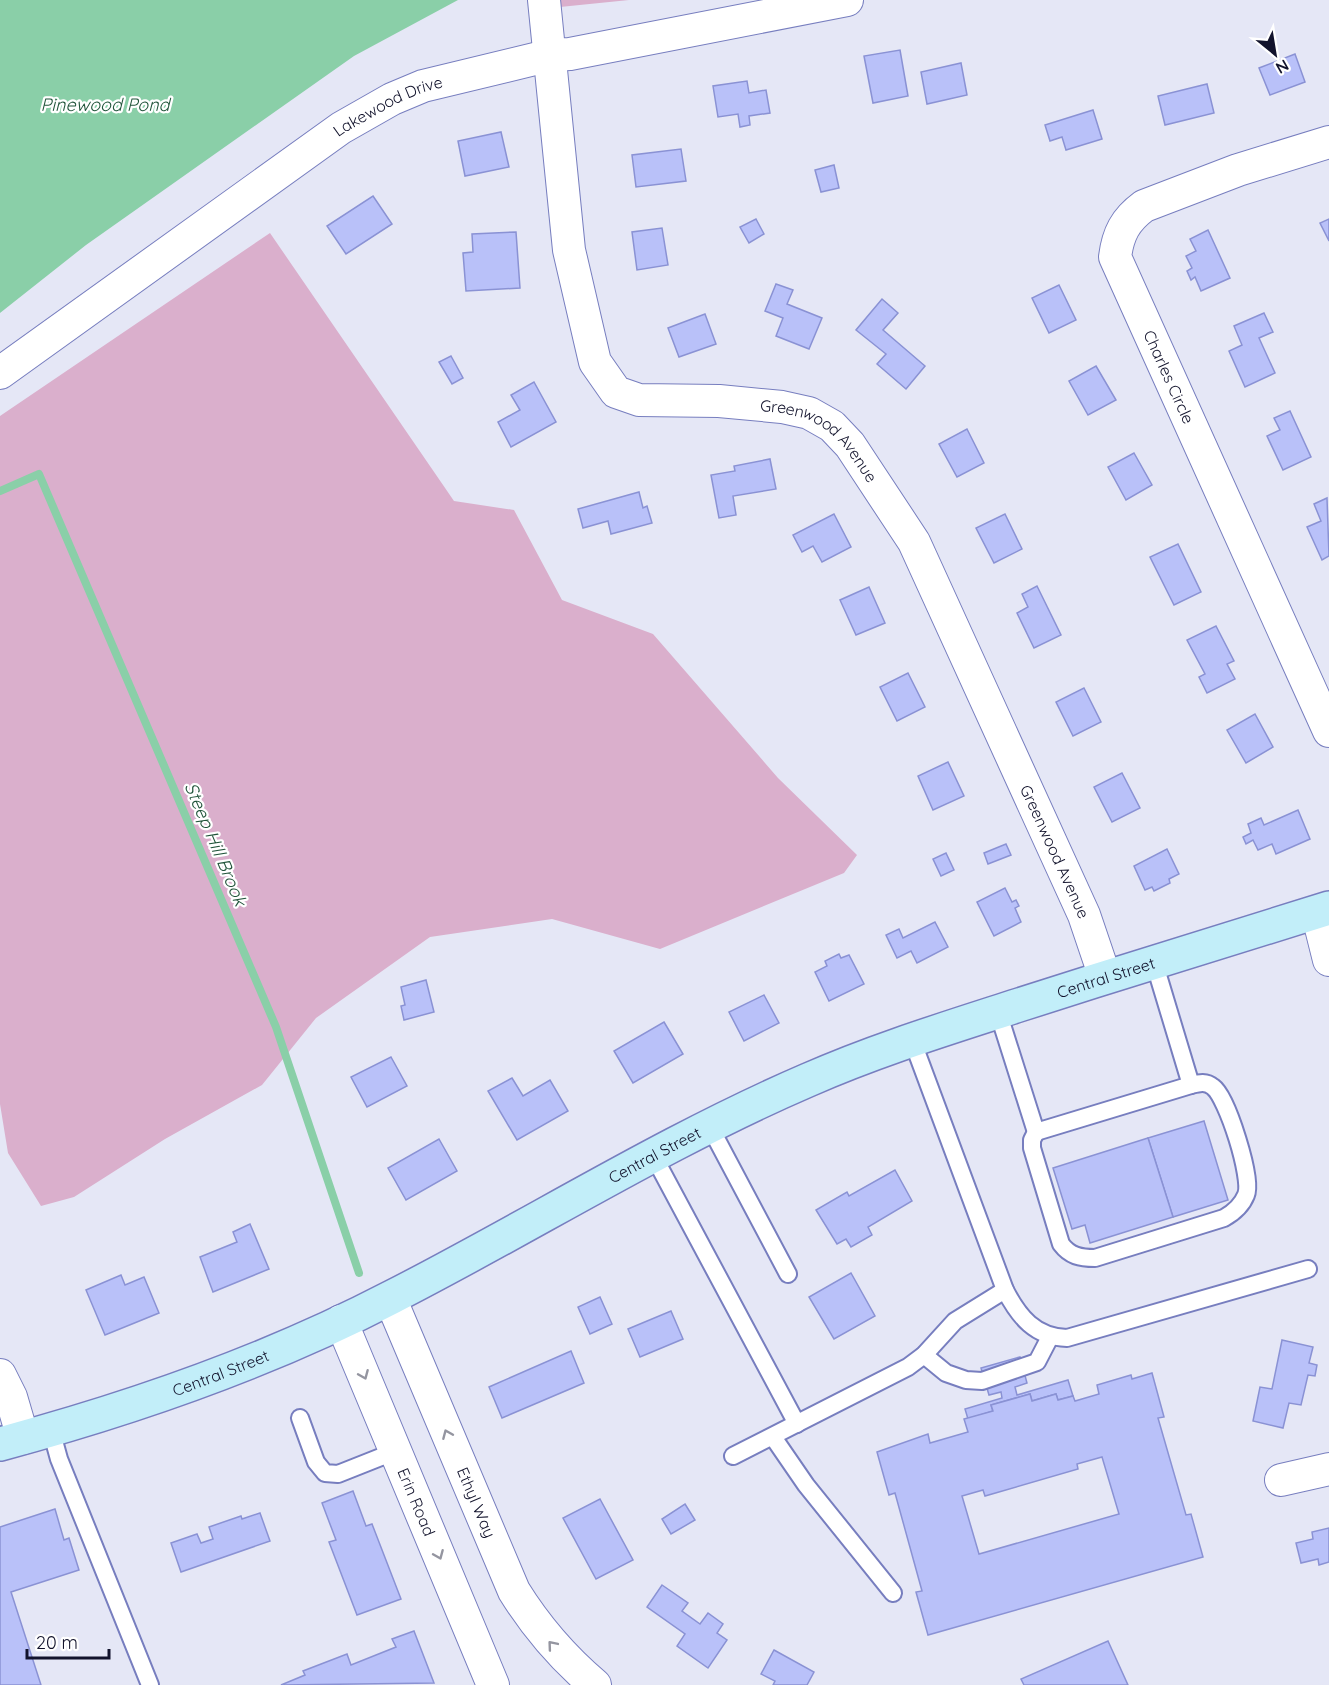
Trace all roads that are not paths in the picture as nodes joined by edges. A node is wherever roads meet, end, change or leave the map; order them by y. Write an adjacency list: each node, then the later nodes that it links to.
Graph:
1 (544, 0): 3 (street, Greenwood Avenue)
2 (847, 0): 3 (street, Lakewood Drive)
3 (551, 55): 5 (street, Lakewood Drive); 10 (street, Greenwood Avenue)
4 (1329, 142): 6 (street, Charles Circle)
5 (0, 372)
6 (1329, 731)
7 (1323, 910): 8 (street); 9 (main road, Central Street)
8 (1329, 960)
9 (1154, 962): 10 (main road, Central Street); 13 (lane)
10 (1105, 977): 11 (main road, Central Street)
11 (998, 1012): 12 (main road, Central Street); 15 (lane)
12 (912, 1040): 14 (main road, Central Street); 19 (lane)
13 (1191, 1085): 15 (lane); 15 (lane)
14 (710, 1126): 16 (main road, Central Street); 18 (lane)
15 (1036, 1132)
16 (653, 1155): 20 (main road, Central Street); 26 (lane)
17 (1308, 1269): 22 (lane)
18 (788, 1274)
19 (1005, 1290): 22 (lane); 23 (lane)
20 (390, 1298): 21 (main road, Central Street); 36 (street, Ethyl Way, one-way to 20)
21 (341, 1321): 27 (main road, Central Street); 29 (street, Erin Road, one-way to 29)
22 (1050, 1337): 23 (lane)
23 (924, 1354): 26 (lane)
24 (0, 1375): 27 (street)
25 (300, 1418): 29 (lane)
26 (797, 1425): 28 (lane)
27 (24, 1437): 34 (lane)
28 (773, 1437): 30 (lane); 33 (lane)
29 (396, 1451): 35 (street, Erin Road, one-way to 35)
30 (733, 1456)
31 (1329, 1469): 32 (street)
32 (1281, 1480)
33 (893, 1593)
34 (150, 1685)
35 (493, 1685)
36 (595, 1685)

